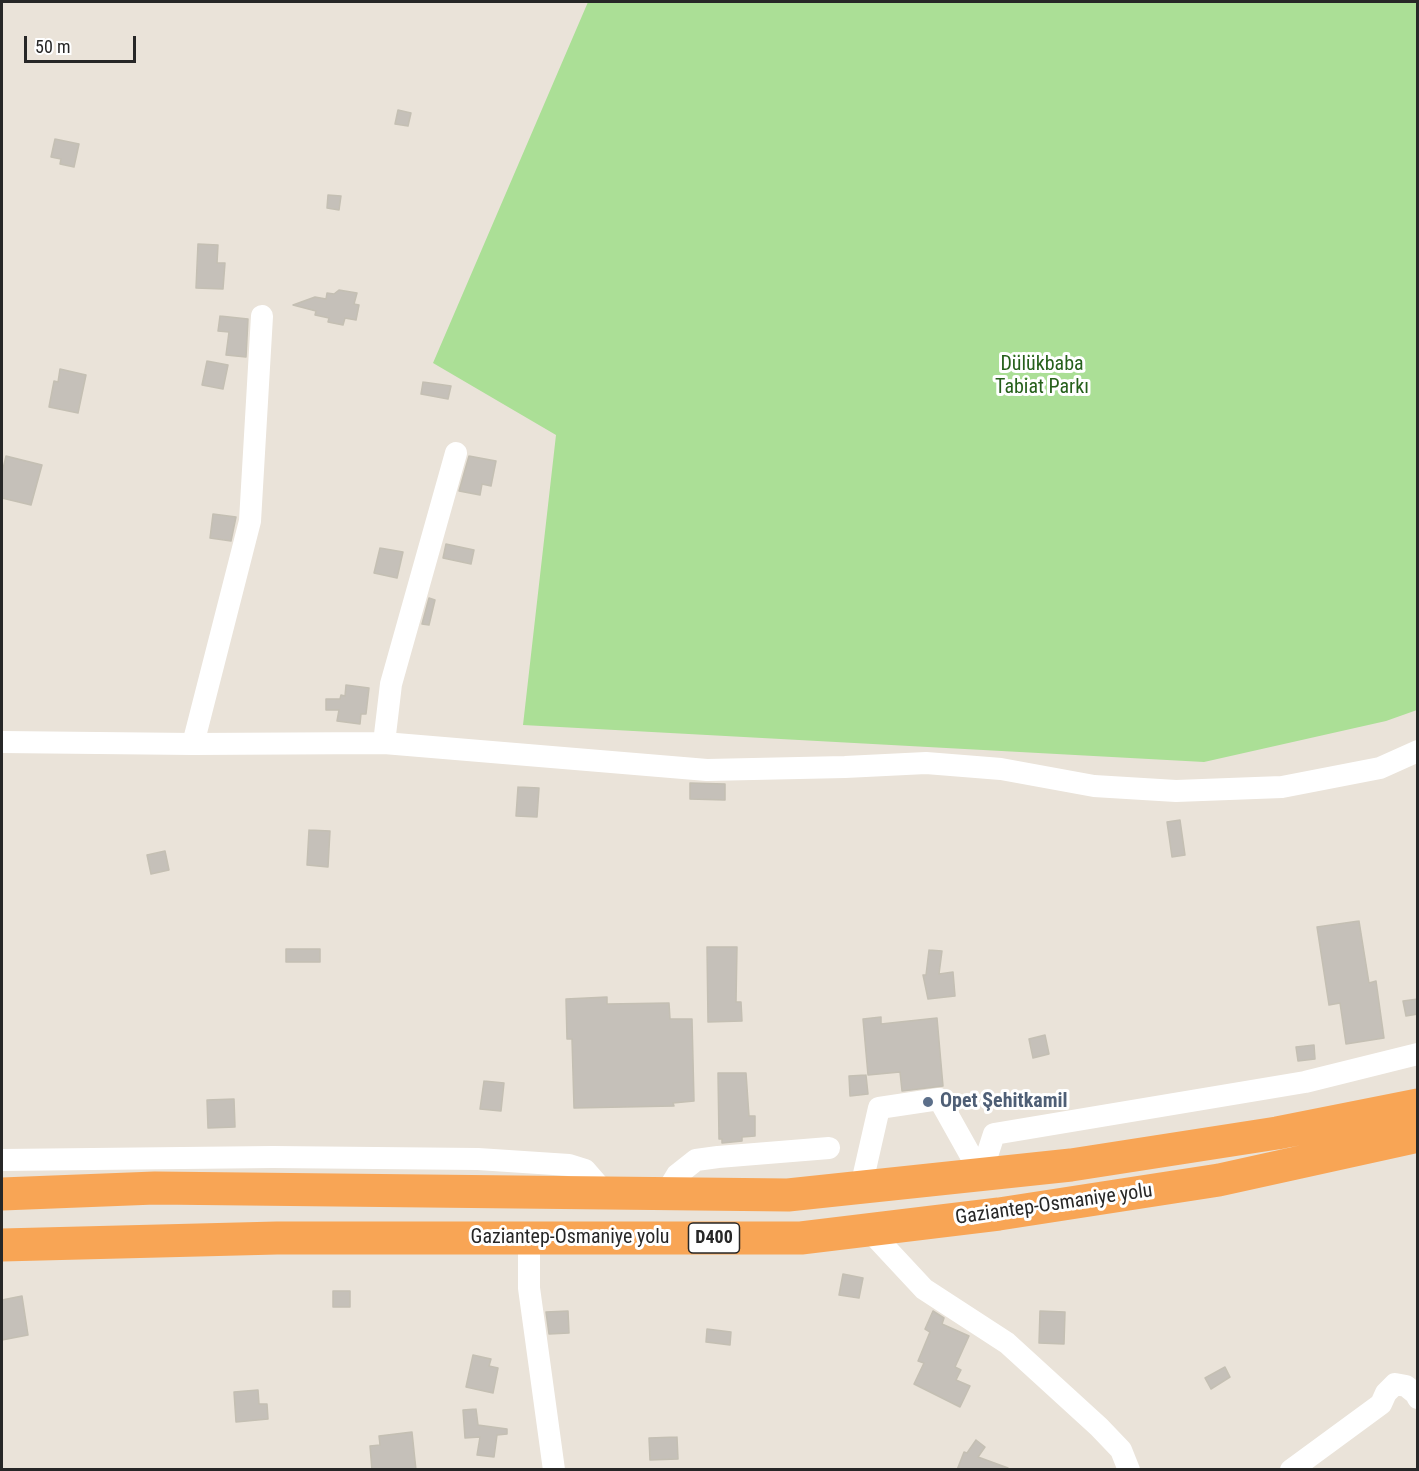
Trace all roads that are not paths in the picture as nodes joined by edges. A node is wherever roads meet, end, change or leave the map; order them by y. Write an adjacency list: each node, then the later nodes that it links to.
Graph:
1 (262, 316): 5 (street)
2 (456, 453): 4 (street)
3 (2, 742): 5 (street)
4 (384, 743): 5 (street); 6 (street)
5 (193, 744)
6 (1418, 751)
7 (1418, 1054): 12 (street)
8 (1418, 1105): 12 (highway, Gaziantep-Osmaniye yolu / D400)
9 (1418, 1136): 17 (highway, Gaziantep-Osmaniye yolu / D400)
10 (829, 1148): 15 (street)
11 (2, 1160): 14 (street)
12 (981, 1174): 13 (highway, Gaziantep-Osmaniye yolu / D400); 13 (street)
13 (861, 1187): 15 (highway, Gaziantep-Osmaniye yolu / D400)
14 (605, 1193): 15 (highway, Gaziantep-Osmaniye yolu / D400); 16 (highway, Gaziantep-Osmaniye yolu / D400)
15 (666, 1193)
16 (2, 1194)
17 (868, 1230): 18 (highway, Gaziantep-Osmaniye yolu / D400); 22 (street)
18 (529, 1238): 19 (highway, Gaziantep-Osmaniye yolu / D400); 21 (street)
19 (2, 1245)
20 (1418, 1398): 23 (street)
21 (554, 1470)
22 (1129, 1470)
23 (1291, 1470)

